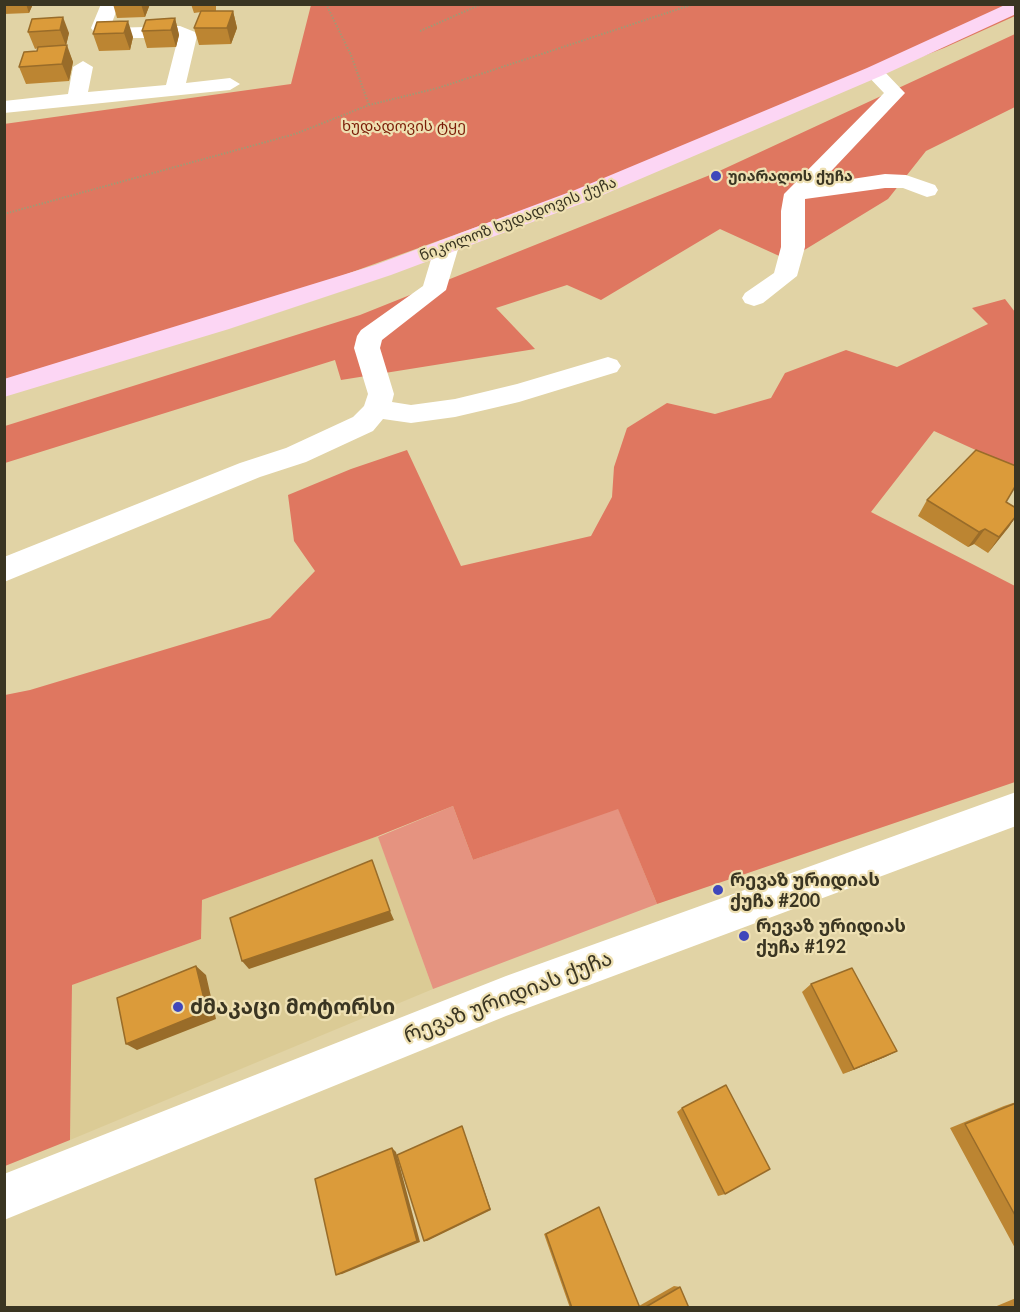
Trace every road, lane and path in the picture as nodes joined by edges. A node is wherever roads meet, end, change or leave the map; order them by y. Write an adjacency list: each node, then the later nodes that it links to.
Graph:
1 (110, 4): 10 (street)
2 (326, 4): 12 (path)
3 (482, 4): 6 (path)
4 (694, 4): 12 (path)
5 (1016, 7): 8 (main road, ნიკოლოზ ხუდადოვის ქუჩა)
6 (420, 31)
7 (83, 67): 11 (street)
8 (874, 72): 15 (street); 17 (main road, ნიკოლოზ ხუდადოვის ქუჩა)
9 (230, 84): 10 (street)
10 (175, 88): 11 (street)
11 (77, 100): 13 (street)
12 (369, 105): 16 (path)
13 (4, 107)
14 (927, 190): 15 (street)
15 (795, 194): 18 (street)
16 (4, 214)
17 (447, 246): 20 (main road, ნიკოლოზ ხუდადოვის ქუჩა); 21 (street)
18 (754, 298)
19 (608, 366): 21 (street)
20 (4, 388)
21 (377, 410): 22 (street)
22 (4, 570)
23 (1016, 809): 24 (street, რევაზ ურიდიას ქუჩა)
24 (4, 1197)

